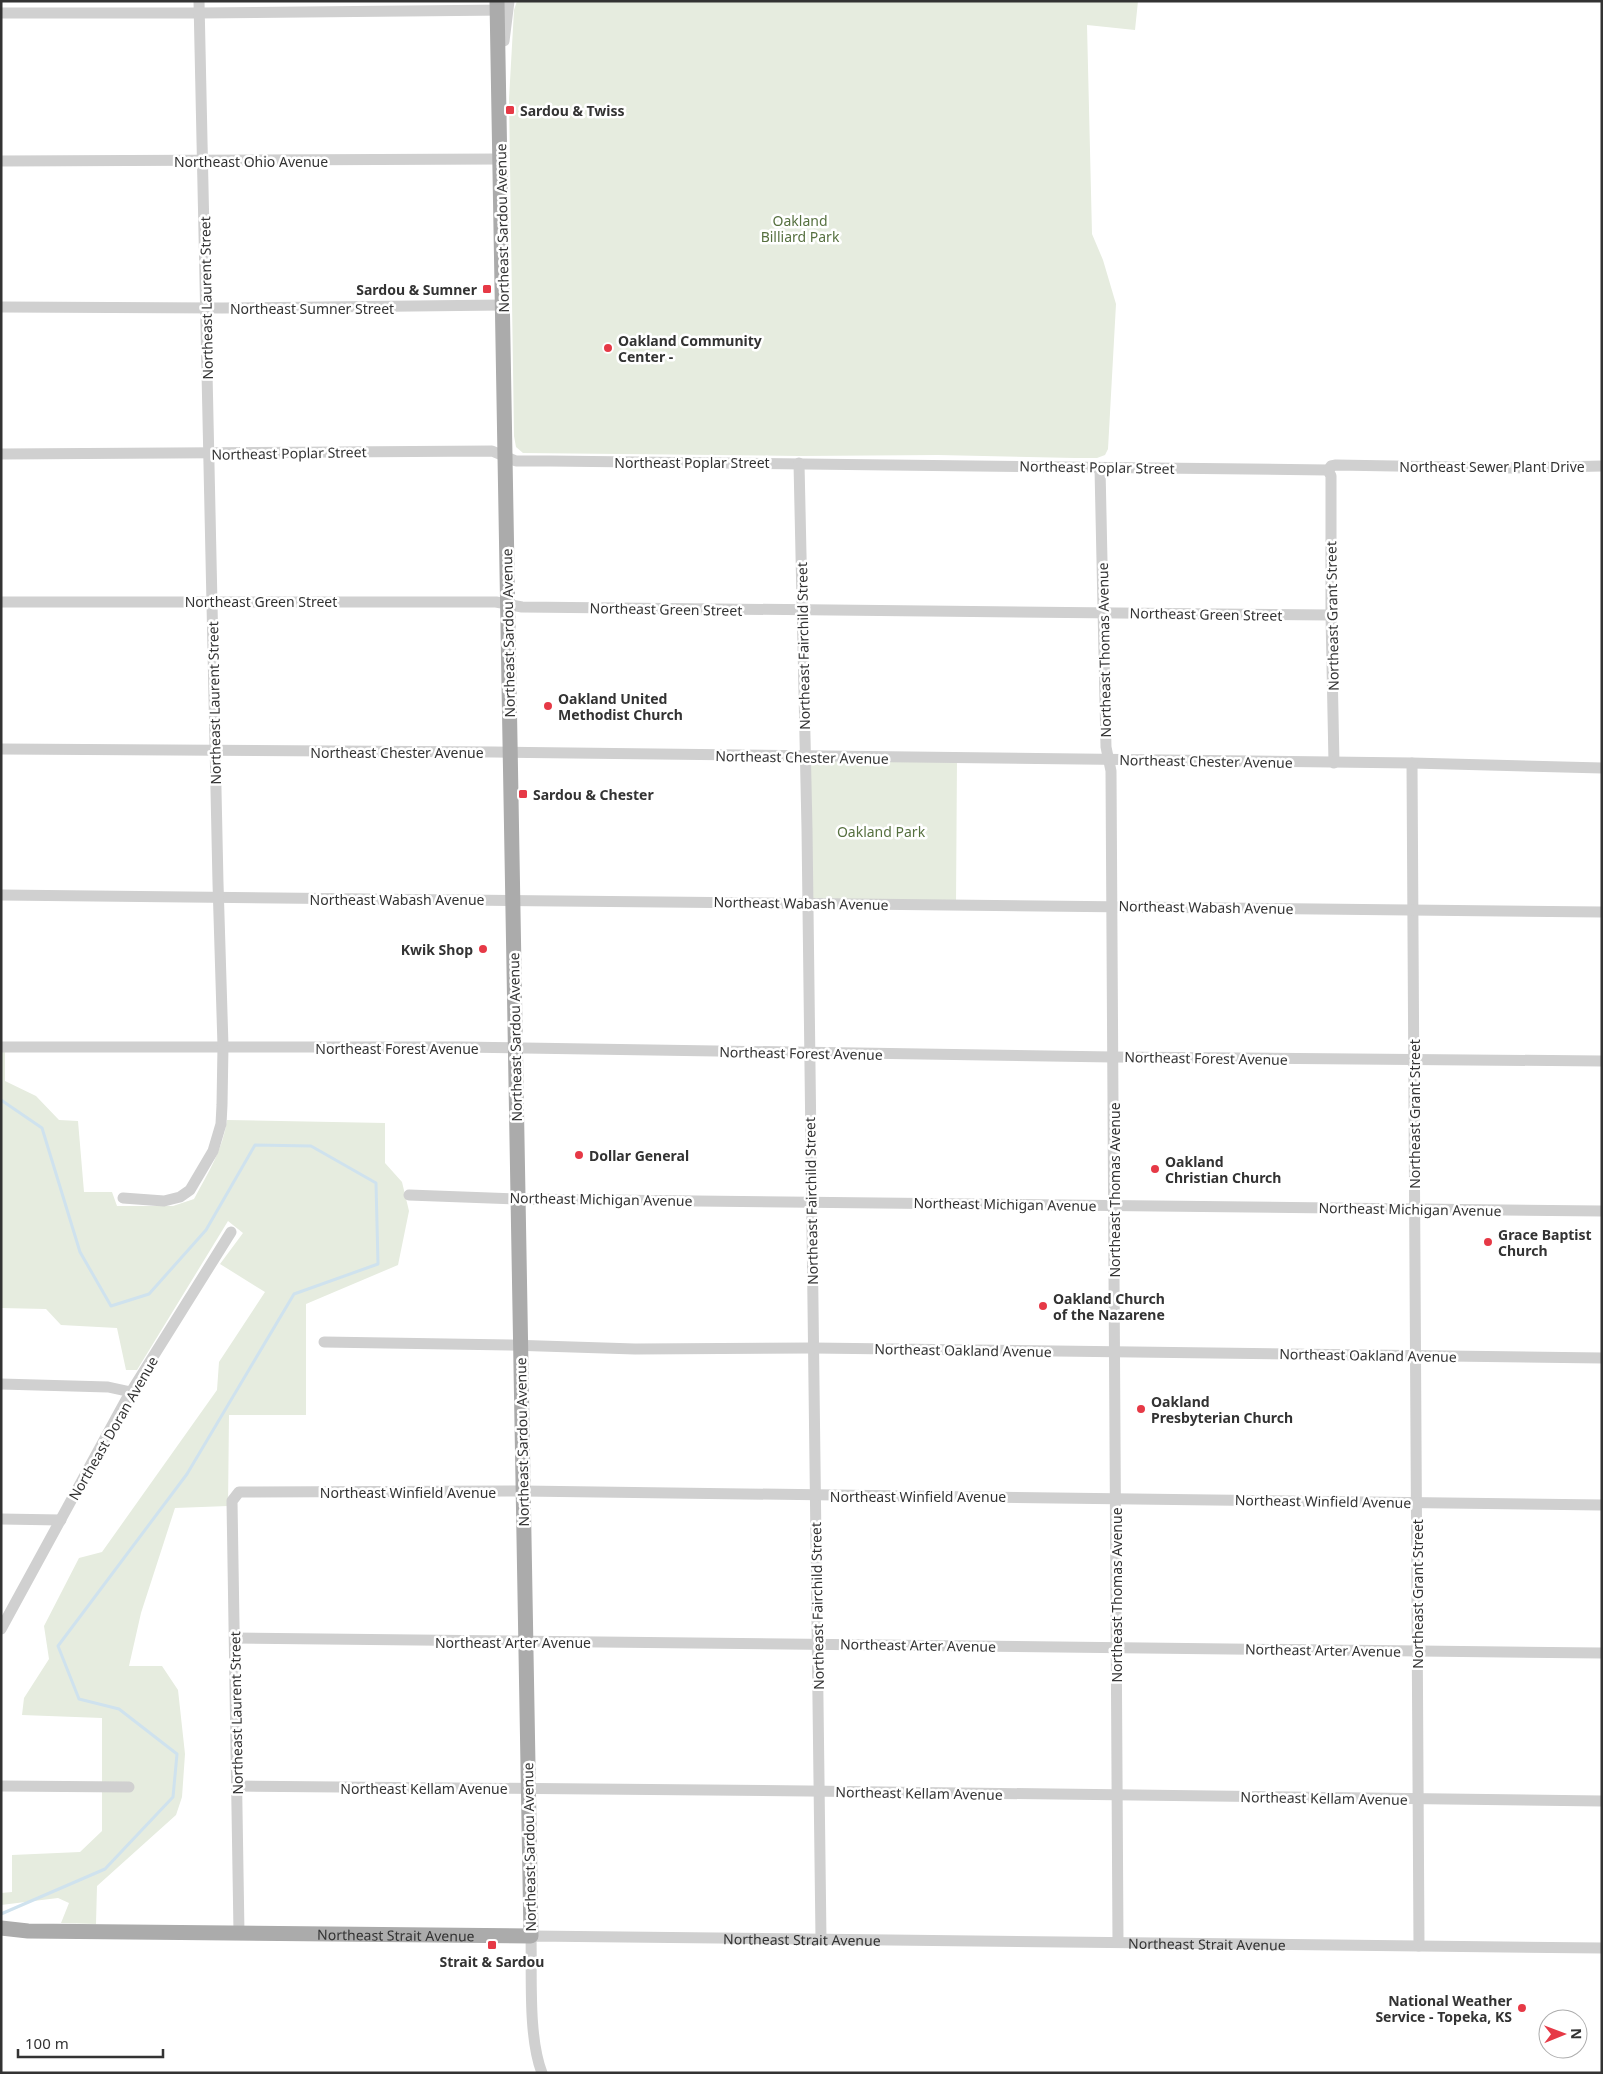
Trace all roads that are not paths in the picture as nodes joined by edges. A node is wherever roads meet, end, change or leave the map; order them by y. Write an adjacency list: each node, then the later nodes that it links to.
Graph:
1 (502, 6): 2 (street); 4 (main road, Northeast Sardou Avenue)
2 (200, 7): 3 (street); 6 (street, Northeast Laurent Street)
3 (1, 13)
4 (501, 159): 6 (street, Northeast Ohio Avenue); 7 (main road, Northeast Sardou Avenue)
5 (1, 161): 6 (street, Northeast Ohio Avenue)
6 (203, 162): 9 (street, Northeast Laurent Street)
7 (504, 305): 9 (street, Northeast Sumner Street); 12 (main road, Northeast Sardou Avenue)
8 (1, 307): 9 (street, Northeast Sumner Street)
9 (206, 308): 11 (street, Northeast Laurent Street)
10 (1, 454): 11 (street, Northeast Poplar Street)
11 (209, 454): 12 (street, Northeast Poplar Street); 19 (street, Northeast Laurent Street)
12 (505, 456): 13 (street, Northeast Poplar Street); 20 (main road, Northeast Sardou Avenue)
13 (799, 463): 16 (street, Northeast Poplar Street); 21 (street, Northeast Fairchild Street)
14 (1383, 466): 15 (street, Northeast Sewer Plant Drive); 17 (street, Northeast Poplar Street)
15 (1602, 466)
16 (1100, 468): 17 (street, Northeast Poplar Street); 22 (street, Northeast Thomas Avenue)
17 (1328, 470): 23 (street, Northeast Grant Street)
18 (1, 602): 19 (street, Northeast Green Street)
19 (212, 602): 20 (street, Northeast Green Street); 25 (street, Northeast Laurent Street)
20 (507, 604): 21 (street, Northeast Green Street); 26 (main road, Northeast Sardou Avenue)
21 (802, 610): 22 (street, Northeast Green Street); 27 (street, Northeast Fairchild Street)
22 (1103, 612): 23 (street, Northeast Green Street); 28 (street, Northeast Thomas Avenue)
23 (1331, 616): 29 (street, Northeast Grant Street)
24 (1, 749): 25 (street, Northeast Chester Avenue)
25 (215, 751): 26 (street, Northeast Chester Avenue); 33 (street, Northeast Laurent Street)
26 (510, 753): 27 (street, Northeast Chester Avenue); 34 (main road, Northeast Sardou Avenue)
27 (806, 757): 28 (street, Northeast Chester Avenue); 35 (street, Northeast Fairchild Street)
28 (1109, 760): 29 (street, Northeast Chester Avenue); 36 (street, Northeast Thomas Avenue)
29 (1334, 762): 30 (street, Northeast Chester Avenue)
30 (1412, 763): 31 (street, Northeast Chester Avenue); 37 (street, Northeast Grant Street)
31 (1602, 768)
32 (1, 895): 33 (street, Northeast Wabash Avenue)
33 (218, 898): 34 (street, Northeast Wabash Avenue); 39 (street, Northeast Laurent Street)
34 (512, 900): 35 (street, Northeast Wabash Avenue); 41 (main road, Northeast Sardou Avenue)
35 (808, 903): 36 (street, Northeast Wabash Avenue); 42 (street, Northeast Fairchild Street)
36 (1112, 906): 37 (street, Northeast Wabash Avenue); 43 (street, Northeast Thomas Avenue)
37 (1413, 910): 38 (street, Northeast Wabash Avenue); 44 (street, Northeast Grant Street)
38 (1602, 912)
39 (223, 1046): 40 (street, Northeast Forest Avenue); 41 (street, Northeast Forest Avenue); 47 (street, Northeast Laurent Street)
40 (1, 1047)
41 (515, 1048): 42 (street, Northeast Forest Avenue); 48 (main road, Northeast Sardou Avenue)
42 (810, 1053): 43 (street, Northeast Forest Avenue); 49 (street, Northeast Fairchild Street)
43 (1113, 1057): 44 (street, Northeast Forest Avenue); 50 (street, Northeast Thomas Avenue)
44 (1414, 1060): 45 (street, Northeast Forest Avenue); 51 (street, Northeast Grant Street)
45 (1602, 1061)
46 (409, 1194): 48 (street, Northeast Michigan Avenue)
47 (123, 1198)
48 (517, 1199): 49 (street, Northeast Michigan Avenue); 55 (main road, Northeast Sardou Avenue)
49 (812, 1202): 50 (street, Northeast Michigan Avenue); 56 (street, Northeast Fairchild Street)
50 (1114, 1205): 51 (street, Northeast Michigan Avenue); 57 (street, Northeast Thomas Avenue)
51 (1415, 1210): 52 (street, Northeast Michigan Avenue); 58 (street, Northeast Grant Street)
52 (1602, 1211)
53 (232, 1232): 61 (street, Northeast Doran Avenue)
54 (324, 1342): 55 (street, Northeast Oakland Avenue)
55 (520, 1345): 56 (street, Northeast Oakland Avenue); 62 (main road, Northeast Sardou Avenue)
56 (813, 1348): 57 (street, Northeast Oakland Avenue); 64 (street, Northeast Fairchild Street)
57 (1115, 1352): 58 (street, Northeast Oakland Avenue); 65 (street, Northeast Thomas Avenue)
58 (1416, 1355): 59 (street, Northeast Oakland Avenue); 66 (street, Northeast Grant Street)
59 (1602, 1358)
60 (1, 1384): 61 (street)
61 (131, 1392): 69 (street, Northeast Doran Avenue)
62 (523, 1491): 63 (street, Northeast Winfield Avenue); 64 (street, Northeast Winfield Avenue); 72 (main road, Northeast Sardou Avenue)
63 (236, 1494): 71 (street, Northeast Laurent Street)
64 (815, 1496): 65 (street, Northeast Winfield Avenue); 73 (street, Northeast Fairchild Street)
65 (1115, 1498): 66 (street, Northeast Winfield Avenue); 74 (street, Northeast Thomas Avenue)
66 (1417, 1503): 67 (street, Northeast Winfield Avenue); 75 (street, Northeast Grant Street)
67 (1602, 1505)
68 (1, 1519): 69 (street)
69 (61, 1520): 70 (street, Northeast Doran Avenue)
70 (1, 1629)
71 (235, 1638): 72 (street, Northeast Arter Avenue); 78 (street, Northeast Laurent Street)
72 (525, 1642): 73 (street, Northeast Arter Avenue); 80 (main road, Northeast Sardou Avenue)
73 (817, 1644): 74 (street, Northeast Arter Avenue); 81 (street, Northeast Fairchild Street)
74 (1116, 1647): 75 (street, Northeast Arter Avenue); 82 (street, Northeast Thomas Avenue)
75 (1418, 1652): 76 (street, Northeast Arter Avenue); 83 (street, Northeast Grant Street)
76 (1602, 1653)
77 (1, 1786): 79 (street)
78 (237, 1786): 80 (street, Northeast Kellam Avenue); 86 (street, Northeast Laurent Street)
79 (130, 1787)
80 (528, 1789): 81 (street, Northeast Kellam Avenue); 87 (main road, Northeast Sardou Avenue)
81 (819, 1791): 82 (street, Northeast Kellam Avenue); 88 (street, Northeast Fairchild Street)
82 (1116, 1796): 83 (street, Northeast Kellam Avenue); 89 (street, Northeast Thomas Avenue)
83 (1418, 1799): 84 (street, Northeast Kellam Avenue); 90 (street, Northeast Grant Street)
84 (1602, 1801)
85 (1, 1928): 86 (main road, Northeast Strait Avenue)
86 (239, 1933): 87 (main road, Northeast Strait Avenue)
87 (530, 1936): 88 (street, Northeast Strait Avenue); 92 (street, Northeast Sardou Avenue)
88 (821, 1939): 89 (street, Northeast Strait Avenue)
89 (1118, 1942): 90 (street, Northeast Strait Avenue)
90 (1419, 1946): 91 (street, Northeast Strait Avenue)
91 (1602, 1948)
92 (542, 2073)

